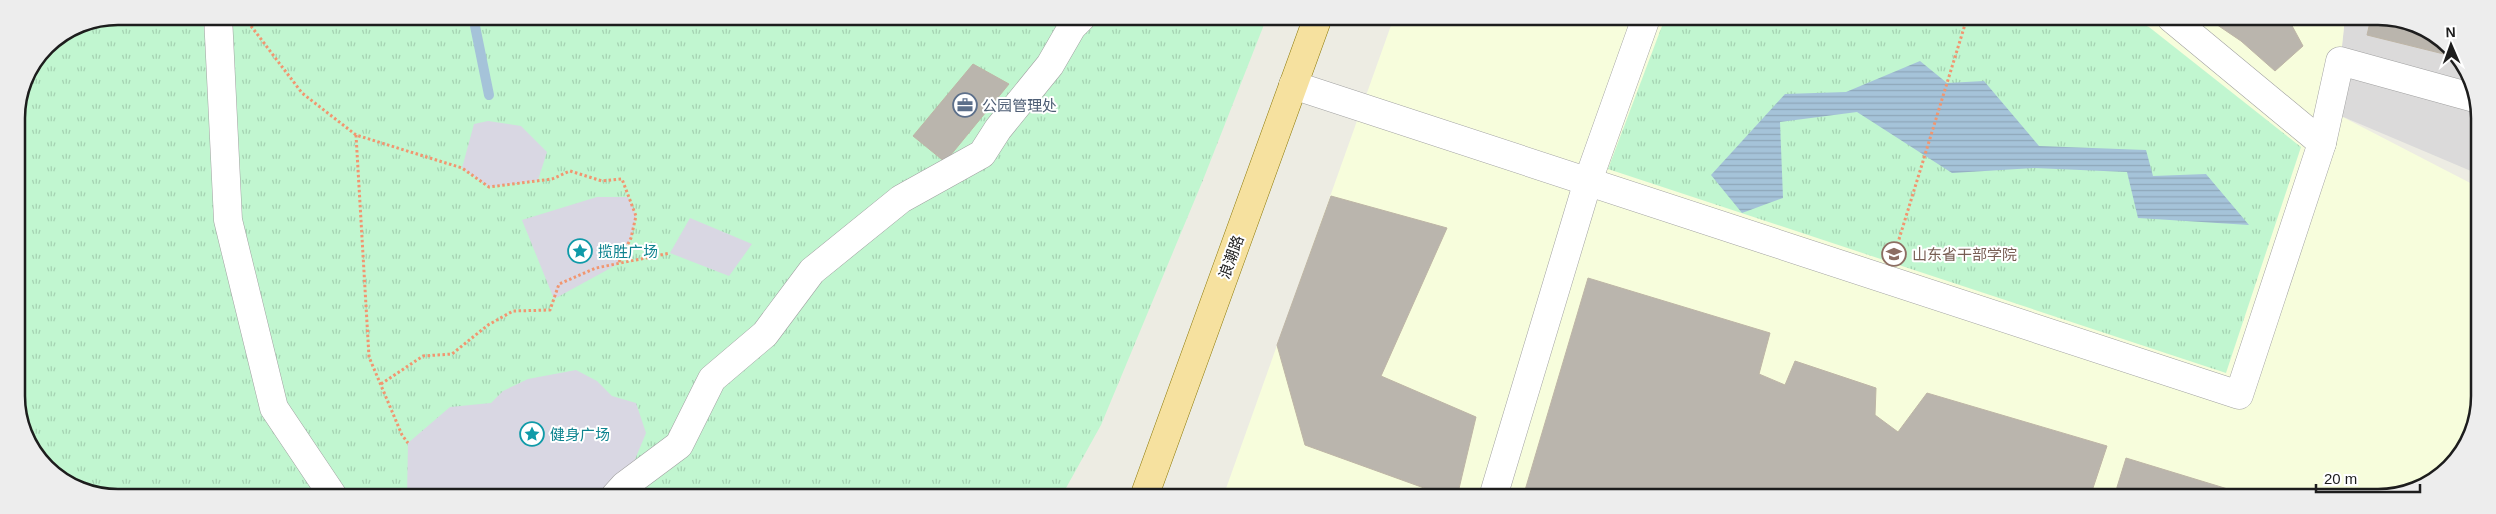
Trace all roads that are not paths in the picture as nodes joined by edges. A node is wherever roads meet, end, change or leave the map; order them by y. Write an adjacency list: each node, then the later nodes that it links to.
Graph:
1 (219, 25): 10 (street)
2 (1074, 25): 11 (street)
3 (1315, 25): 6 (main road, 浪潮路)
4 (1644, 25): 9 (street)
5 (2179, 25): 8 (street)
6 (1293, 85): 9 (street); 12 (main road, 浪潮路)
7 (2468, 95): 8 (street)
8 (2322, 143): 9 (street)
9 (1588, 181): 13 (street)
10 (328, 489)
11 (621, 489)
12 (1147, 489)
13 (1495, 489)

